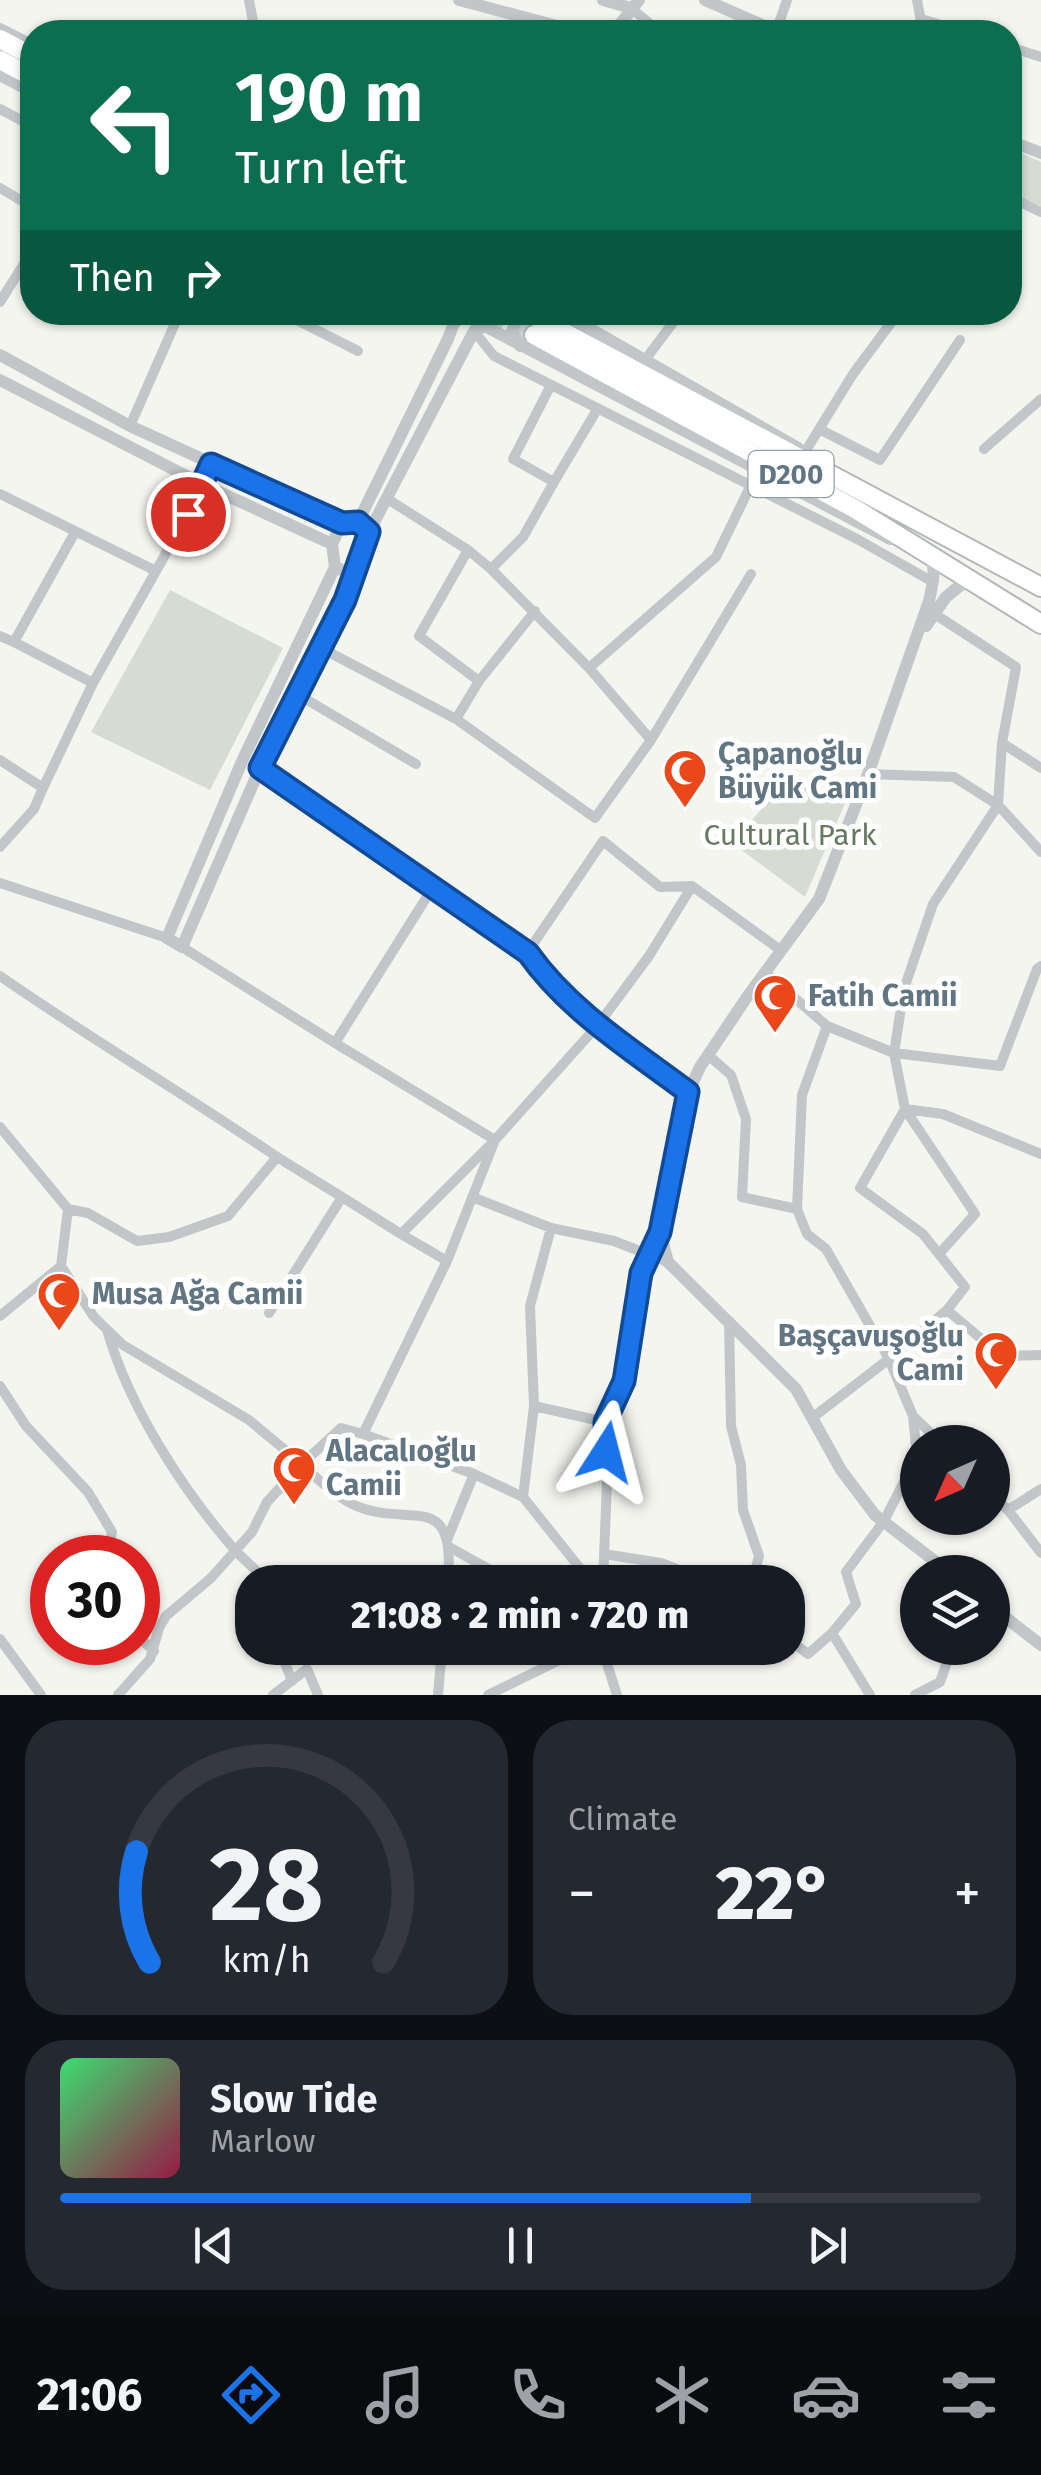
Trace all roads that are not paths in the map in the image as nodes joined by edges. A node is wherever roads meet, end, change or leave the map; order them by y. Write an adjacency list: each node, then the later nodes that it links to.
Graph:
1 (459, 0): 7 (street)
2 (603, 0): 5 (street)
3 (705, 0): 8 (street)
4 (917, 0): 6 (street)
5 (635, 4)
6 (921, 19): 9 (street)
7 (534, 20)
8 (750, 20)
9 (924, 20)
10 (20, 270): 11 (street)
11 (0, 302)
12 (174, 325): 31 (street)
13 (307, 325): 24 (street)
14 (454, 325): 41 (street)
15 (473, 325): 21 (street)
16 (486, 325): 21 (street)
17 (515, 325): 22 (street)
18 (587, 325): 26 (street)
19 (671, 325): 26 (street)
20 (889, 325): 32 (street)
21 (478, 328): 22 (street); 28 (street); 40 (street)
22 (531, 334): 47 (highway, D200); 55 (highway, D200)
23 (960, 340): 32 (street)
24 (358, 350)
25 (0, 355): 31 (street)
26 (644, 360): 34 (street)
27 (0, 380): 37 (street)
28 (551, 385): 30 (street); 36 (street)
29 (1041, 399): 33 (street)
30 (598, 408): 36 (street); 38 (street)
31 (130, 426): 35 (street)
32 (819, 429): 34 (street)
33 (984, 449)
34 (805, 452): 55 (street)
35 (211, 464): 37 (street); 42 (street)
36 (554, 482): 49 (street)
37 (204, 485): 45 (street); 50 (street)
38 (751, 485): 54 (street); 63 (street)
39 (0, 494): 44 (street)
40 (386, 498): 43 (street); 46 (street)
41 (358, 522): 42 (street); 43 (street)
42 (342, 523): 45 (street)
43 (369, 532): 51 (street)
44 (74, 534): 50 (street); 60 (street)
45 (332, 544): 48 (street)
46 (468, 550): 49 (street); 64 (street)
47 (932, 559): 53 (highway, D200); 54 (street)
48 (335, 567): 51 (street); 84 (street)
49 (492, 569): 56 (street)
50 (156, 571): 65 (street)
51 (352, 574): 61 (street)
52 (751, 574): 68 (street)
53 (967, 580): 57 (street); 58 (highway, D200)
54 (933, 582): 62 (street)
55 (1036, 584)
56 (535, 610): 63 (street); 64 (street)
57 (933, 613): 62 (street); 69 (street)
58 (1041, 624)
59 (0, 636): 60 (street)
60 (14, 642): 65 (street)
61 (320, 648): 66 (street); 67 (street)
62 (909, 657): 74 (street)
63 (589, 668): 68 (street)
64 (479, 681): 67 (street)
65 (93, 684): 75 (street)
66 (297, 694): 71 (street); 72 (street)
67 (456, 718): 77 (street)
68 (651, 740): 77 (street)
69 (1002, 742): 73 (street); 76 (street)
70 (0, 760): 75 (street)
71 (416, 764)
72 (260, 768): 82 (street); 85 (street)
73 (1041, 768)
74 (868, 774): 76 (street); 86 (street)
75 (43, 788): 79 (street)
76 (998, 805): 80 (street); 94 (street)
77 (595, 818): 78 (street)
78 (603, 841): 83 (street); 87 (street)
79 (0, 846)
80 (1041, 852)
81 (0, 883): 84 (street)
82 (433, 886): 87 (street); 93 (street)
83 (692, 886): 86 (street); 91 (street)
84 (167, 938): 85 (street)
85 (182, 947): 93 (street)
86 (779, 949): 89 (street)
87 (528, 953): 91 (street)
88 (1041, 966): 94 (street)
89 (766, 973): 92 (street); 95 (street)
90 (0, 976): 101 (street)
91 (598, 1025): 96 (street); 99 (street)
92 (827, 1026): 94 (street); 104 (street)
93 (335, 1043): 99 (street)
94 (894, 1053): 97 (street)
95 (708, 1055): 96 (street); 104 (street)
96 (688, 1092): 107 (street)
97 (904, 1109): 100 (street); 109 (street); 109 (street)
98 (0, 1127): 105 (street)
99 (495, 1140): 103 (street); 108 (street)
100 (1041, 1154)
101 (278, 1157): 102 (street); 105 (street)
102 (342, 1197): 108 (street); 115 (street)
103 (472, 1197): 106 (street); 111 (street)
104 (798, 1208): 120 (street)
105 (68, 1209): 113 (street)
106 (550, 1228): 110 (street); 122 (street)
107 (660, 1232): 110 (street); 112 (street)
108 (401, 1234): 111 (street)
109 (939, 1254): 114 (street)
110 (649, 1256): 112 (street); 125 (street)
111 (447, 1261): 127 (street)
112 (668, 1262): 117 (street)
113 (60, 1266): 116 (street); 118 (street)
114 (947, 1310): 119 (street); 120 (street)
115 (269, 1312)
116 (0, 1316)
117 (729, 1321): 124 (street); 147 (street)
118 (106, 1329): 128 (street); 137 (street)
119 (1041, 1355)
120 (890, 1359): 123 (street); 124 (street)
121 (0, 1386): 135 (street)
122 (534, 1406): 125 (street); 131 (street)
123 (913, 1416): 126 (street); 134 (street)
124 (812, 1418): 134 (street)
125 (605, 1422): 139 (street)
126 (922, 1425)
127 (363, 1434): 128 (street); 129 (street)
128 (302, 1464): 136 (street); 137 (street)
129 (474, 1474): 131 (street); 136 (street)
130 (1041, 1489): 132 (street)
131 (523, 1497): 144 (street)
132 (1010, 1509)
133 (1010, 1513): 138 (street)
134 (884, 1522): 140 (street); 150 (street)
135 (111, 1535)
136 (449, 1544): 142 (street); 143 (street)
137 (235, 1550): 141 (street); 149 (street)
138 (1041, 1553)
139 (604, 1554): 145 (street); 146 (street)
140 (927, 1555)
141 (250, 1565)
142 (448, 1565)
143 (484, 1565)
144 (577, 1565)
145 (604, 1565)
146 (666, 1565)
147 (757, 1565)
148 (1010, 1621): 152 (street)
149 (160, 1629)
150 (832, 1633): 153 (street); 168 (street)
151 (0, 1639): 161 (street)
152 (1041, 1645)
153 (805, 1652)
154 (143, 1665): 162 (street)
155 (286, 1665): 160 (street)
156 (441, 1665): 165 (street)
157 (546, 1665): 166 (street)
158 (607, 1665): 167 (street)
159 (946, 1665): 169 (street)
160 (292, 1681): 163 (street); 164 (street)
161 (40, 1695)
162 (118, 1695)
163 (273, 1695)
164 (318, 1695)
165 (438, 1695)
166 (488, 1695)
167 (617, 1695)
168 (870, 1695)
169 (915, 1695)

